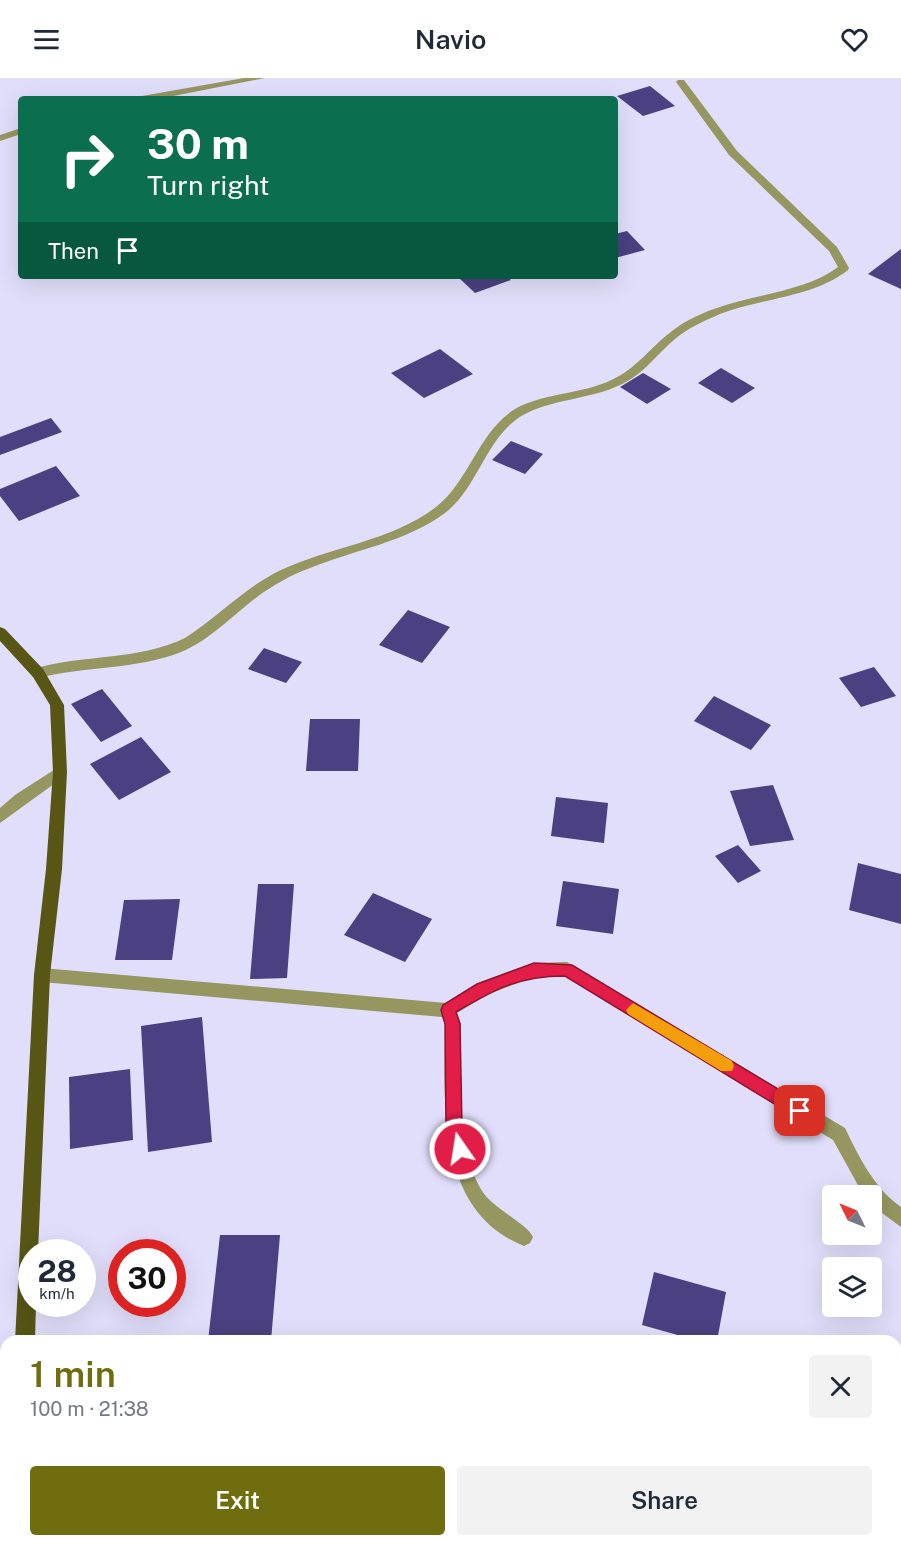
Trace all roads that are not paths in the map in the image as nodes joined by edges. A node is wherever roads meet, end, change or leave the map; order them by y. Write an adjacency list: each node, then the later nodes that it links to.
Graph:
1 (260, 78): 3 (street)
2 (681, 82): 7 (street)
3 (159, 96)
4 (18, 132): 5 (street)
5 (0, 138)
6 (0, 632): 7 (main road)
7 (38, 673): 8 (main road)
8 (60, 772): 9 (street); 10 (main road)
9 (0, 817)
10 (42, 975): 11 (street); 14 (main road)
11 (448, 1010): 12 (street); 13 (street)
12 (901, 1218)
13 (524, 1238)
14 (25, 1335)

